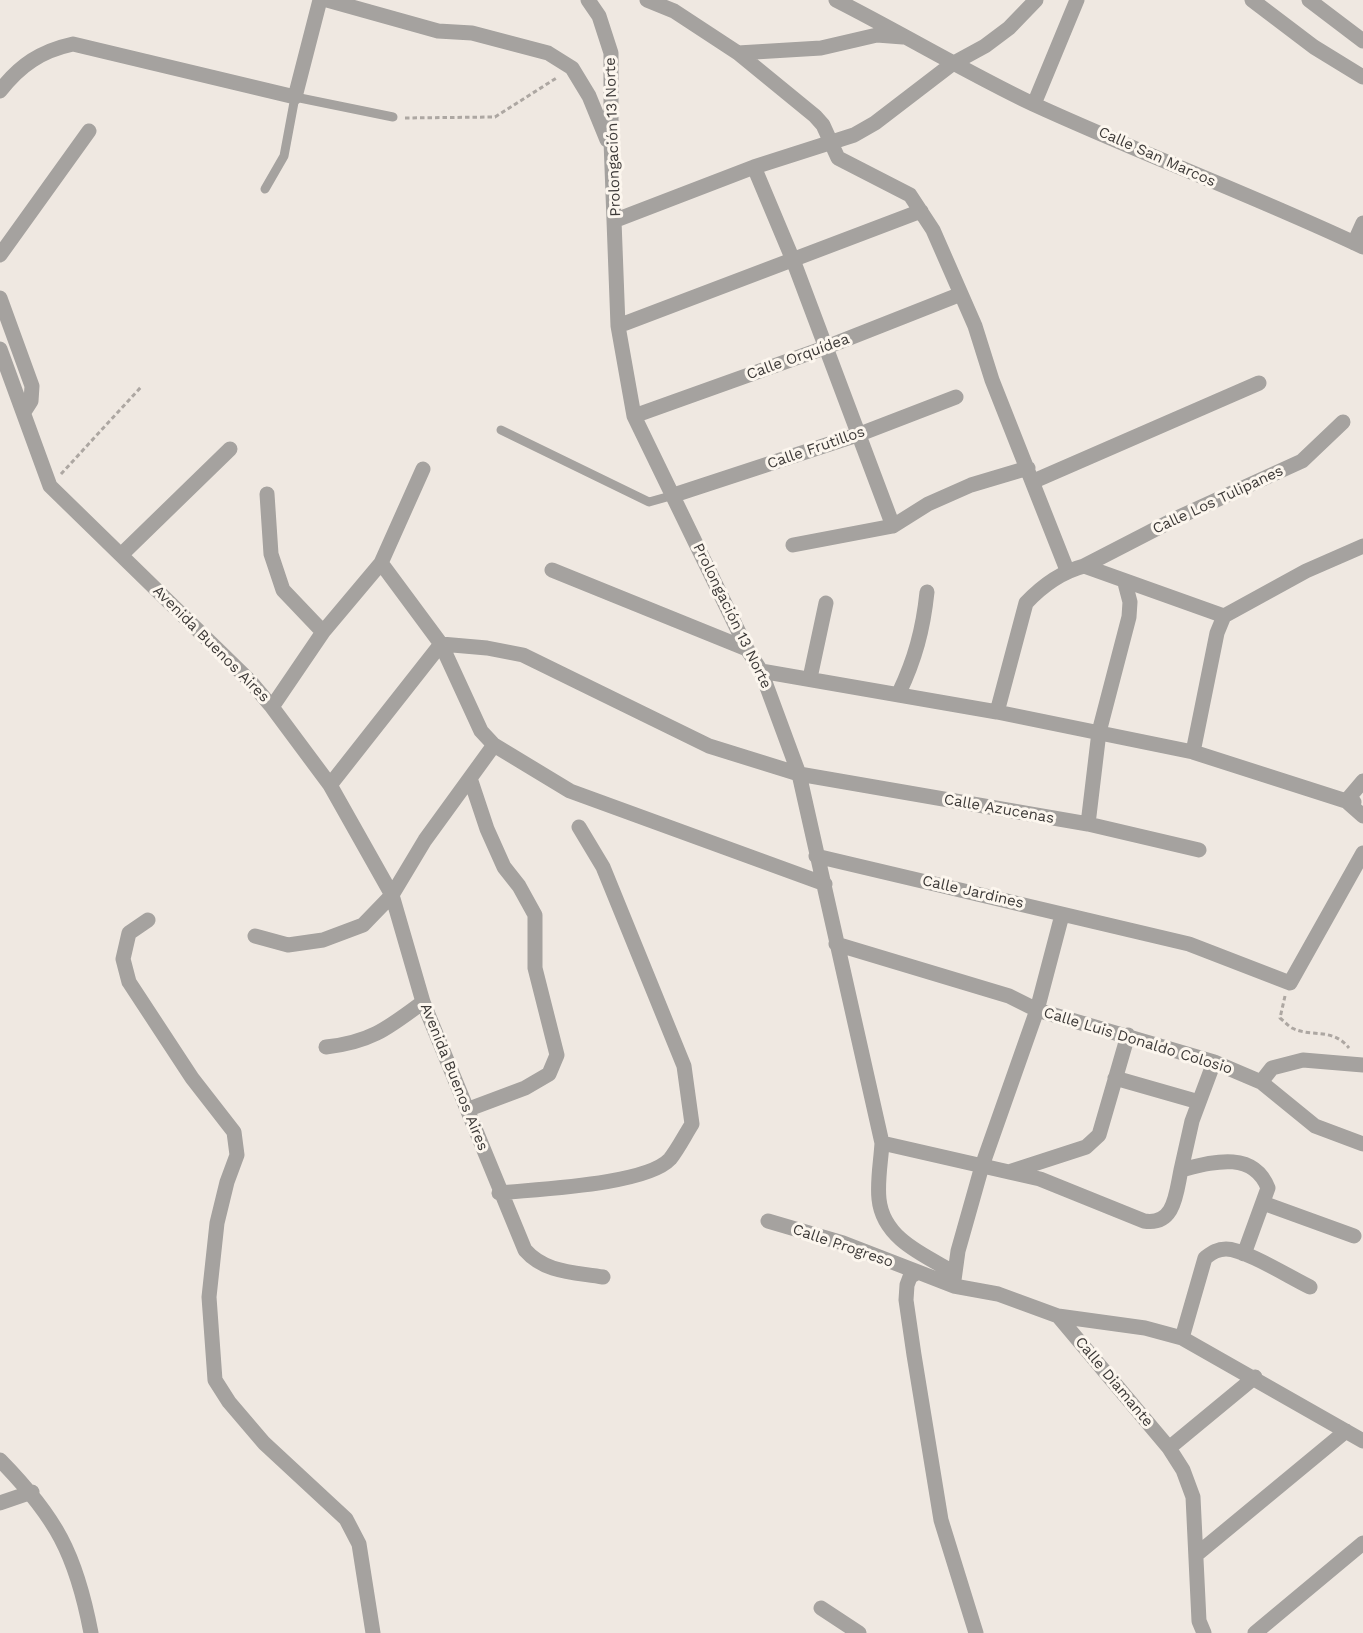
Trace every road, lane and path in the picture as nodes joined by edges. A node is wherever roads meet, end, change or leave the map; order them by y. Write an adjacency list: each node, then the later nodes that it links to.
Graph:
1 (320, 0): 17 (street)
2 (327, 0): 14 (street)
3 (588, 0): 22 (street, Prolongación 13 Norte)
4 (647, 0): 12 (street)
5 (836, 0): 10 (street, Calle San Marcos)
6 (1036, 0): 13 (street)
7 (1077, 0): 18 (street)
8 (1252, 0): 15 (street)
9 (1309, 0): 11 (street)
10 (912, 38): 12 (street); 13 (street, Calle San Marcos)
11 (1363, 40)
12 (738, 53): 21 (street)
13 (952, 64): 18 (street, Calle San Marcos); 21 (street)
14 (572, 68): 19 (path); 22 (street)
15 (1363, 77)
16 (0, 91): 17 (street)
17 (295, 97): 19 (lane); 24 (lane)
18 (1034, 104): 28 (street, Calle San Marcos)
19 (393, 117)
20 (89, 131): 29 (street)
21 (832, 144): 23 (street); 25 (street)
22 (611, 148): 26 (street, Prolongación 13 Norte)
23 (754, 167): 26 (street); 30 (street)
24 (265, 189)
25 (921, 212): 30 (street); 31 (street)
26 (616, 220): 33 (street, Prolongación 13 Norte)
27 (1363, 223): 28 (street)
28 (1358, 245)
29 (0, 255)
30 (793, 260): 33 (street); 34 (street)
31 (961, 294): 34 (street, Calle Orquídea); 46 (street)
32 (0, 298): 39 (street)
33 (618, 326): 40 (street, Prolongación 13 Norte)
34 (824, 348): 40 (street, Calle Orquídea); 43 (street)
35 (0, 349): 39 (street, Avenida Buenos Aires)
36 (1259, 382): 46 (street)
37 (141, 387): 47 (path)
38 (956, 397): 43 (street, Calle Frutillos)
39 (24, 412): 47 (street, Avenida Buenos Aires)
40 (634, 416): 49 (street, Prolongación 13 Norte)
41 (1343, 422): 55 (street, Calle Los Tulipanes)
42 (501, 430): 49 (lane)
43 (860, 434): 49 (street, Calle Frutillos); 50 (street)
44 (230, 449): 53 (street)
45 (423, 469): 54 (street)
46 (1031, 475): 50 (street); 57 (street)
47 (50, 486): 53 (street, Avenida Buenos Aires)
48 (267, 494): 62 (street)
49 (674, 495): 64 (street, Prolongación 13 Norte)
50 (893, 526): 51 (street)
51 (794, 545)
52 (1363, 546): 61 (street)
53 (121, 555): 68 (street, Avenida Buenos Aires)
54 (381, 563): 62 (street); 63 (street)
55 (1084, 566): 57 (street, Calle Los Tulipanes); 58 (street)
56 (552, 570): 64 (street)
57 (1067, 570): 69 (street)
58 (1125, 582): 61 (street); 70 (street)
59 (927, 592): 67 (street)
60 (826, 603): 66 (street)
61 (1224, 616): 72 (street)
62 (323, 632): 68 (street)
63 (441, 644): 71 (street); 73 (street, Calle Azucenas); 76 (street)
64 (747, 649): 65 (street, Prolongación 13 Norte)
65 (761, 671): 66 (street); 73 (street, Prolongación 13 Norte)
66 (810, 678): 67 (street)
67 (899, 693): 69 (street)
68 (272, 707): 76 (street, Avenida Buenos Aires)
69 (998, 712): 70 (street)
70 (1100, 732): 72 (street); 80 (street)
71 (494, 745): 74 (street); 85 (street)
72 (1193, 752): 77 (street)
73 (799, 774): 80 (street, Calle Azucenas); 84 (street, Prolongación 13 Norte)
74 (470, 778): 86 (street); 101 (street)
75 (1363, 781): 77 (street)
76 (330, 785): 86 (street, Avenida Buenos Aires)
77 (1346, 801): 78 (street); 79 (street)
78 (1363, 804)
79 (1363, 816)
80 (1088, 824): 82 (street, Calle Azucenas)
81 (579, 827): 107 (street)
82 (1198, 850)
83 (1363, 853): 91 (street)
84 (816, 856): 85 (street, Prolongación 13 Norte); 87 (street, Calle Jardines)
85 (825, 884): 90 (street, Prolongación 13 Norte)
86 (392, 895): 89 (street); 92 (street, Avenida Buenos Aires)
87 (1062, 915): 91 (street, Calle Jardines); 93 (street)
88 (148, 920): 129 (street)
89 (255, 936)
90 (836, 944): 93 (street, Calle Luis Donaldo Colosio); 102 (street, Prolongación 13 Norte)
91 (1290, 983): 97 (path)
92 (423, 1002): 95 (street); 101 (street, Avenida Buenos Aires)
93 (1037, 1010): 94 (street, Calle Luis Donaldo Colosio); 104 (street)
94 (1128, 1035): 96 (street, Calle Luis Donaldo Colosio); 98 (street)
95 (326, 1047)
96 (1214, 1062): 99 (street, Calle Luis Donaldo Colosio); 100 (street)
97 (1363, 1065): 99 (street)
98 (1115, 1078): 100 (street); 106 (street)
99 (1261, 1082): 103 (street, Calle Luis Donaldo Colosio)
100 (1199, 1101): 105 (street)
101 (469, 1109): 107 (street, Avenida Buenos Aires)
102 (882, 1143): 104 (street); 114 (street, Prolongación 13 Norte)
103 (1363, 1144)
104 (982, 1166): 106 (street); 114 (street)
105 (1180, 1170): 106 (street); 108 (street)
106 (1009, 1172)
107 (500, 1193): 113 (street, Avenida Buenos Aires)
108 (1263, 1203): 110 (street); 111 (street)
109 (768, 1221): 112 (street, Calle Progreso)
110 (1354, 1236)
111 (1244, 1254): 115 (street); 117 (street)
112 (918, 1272): 114 (street, Calle Progreso); 131 (street)
113 (603, 1277)
114 (954, 1280): 116 (street)
115 (1310, 1287)
116 (1058, 1316): 117 (street); 121 (street, Calle Diamante)
117 (1182, 1338): 118 (street)
118 (1255, 1377): 119 (street); 121 (street)
119 (1346, 1431): 120 (street); 126 (street)
120 (1363, 1441)
121 (1169, 1448): 126 (street, Calle Diamante)
122 (0, 1460): 123 (street)
123 (32, 1492): 124 (street); 128 (street)
124 (0, 1503)
125 (1363, 1543): 133 (street)
126 (1196, 1556): 132 (street, Calle Diamante)
127 (821, 1608): 130 (street)
128 (91, 1633)
129 (373, 1633)
130 (859, 1633)
131 (976, 1633)
132 (1204, 1633)
133 (1255, 1633)

